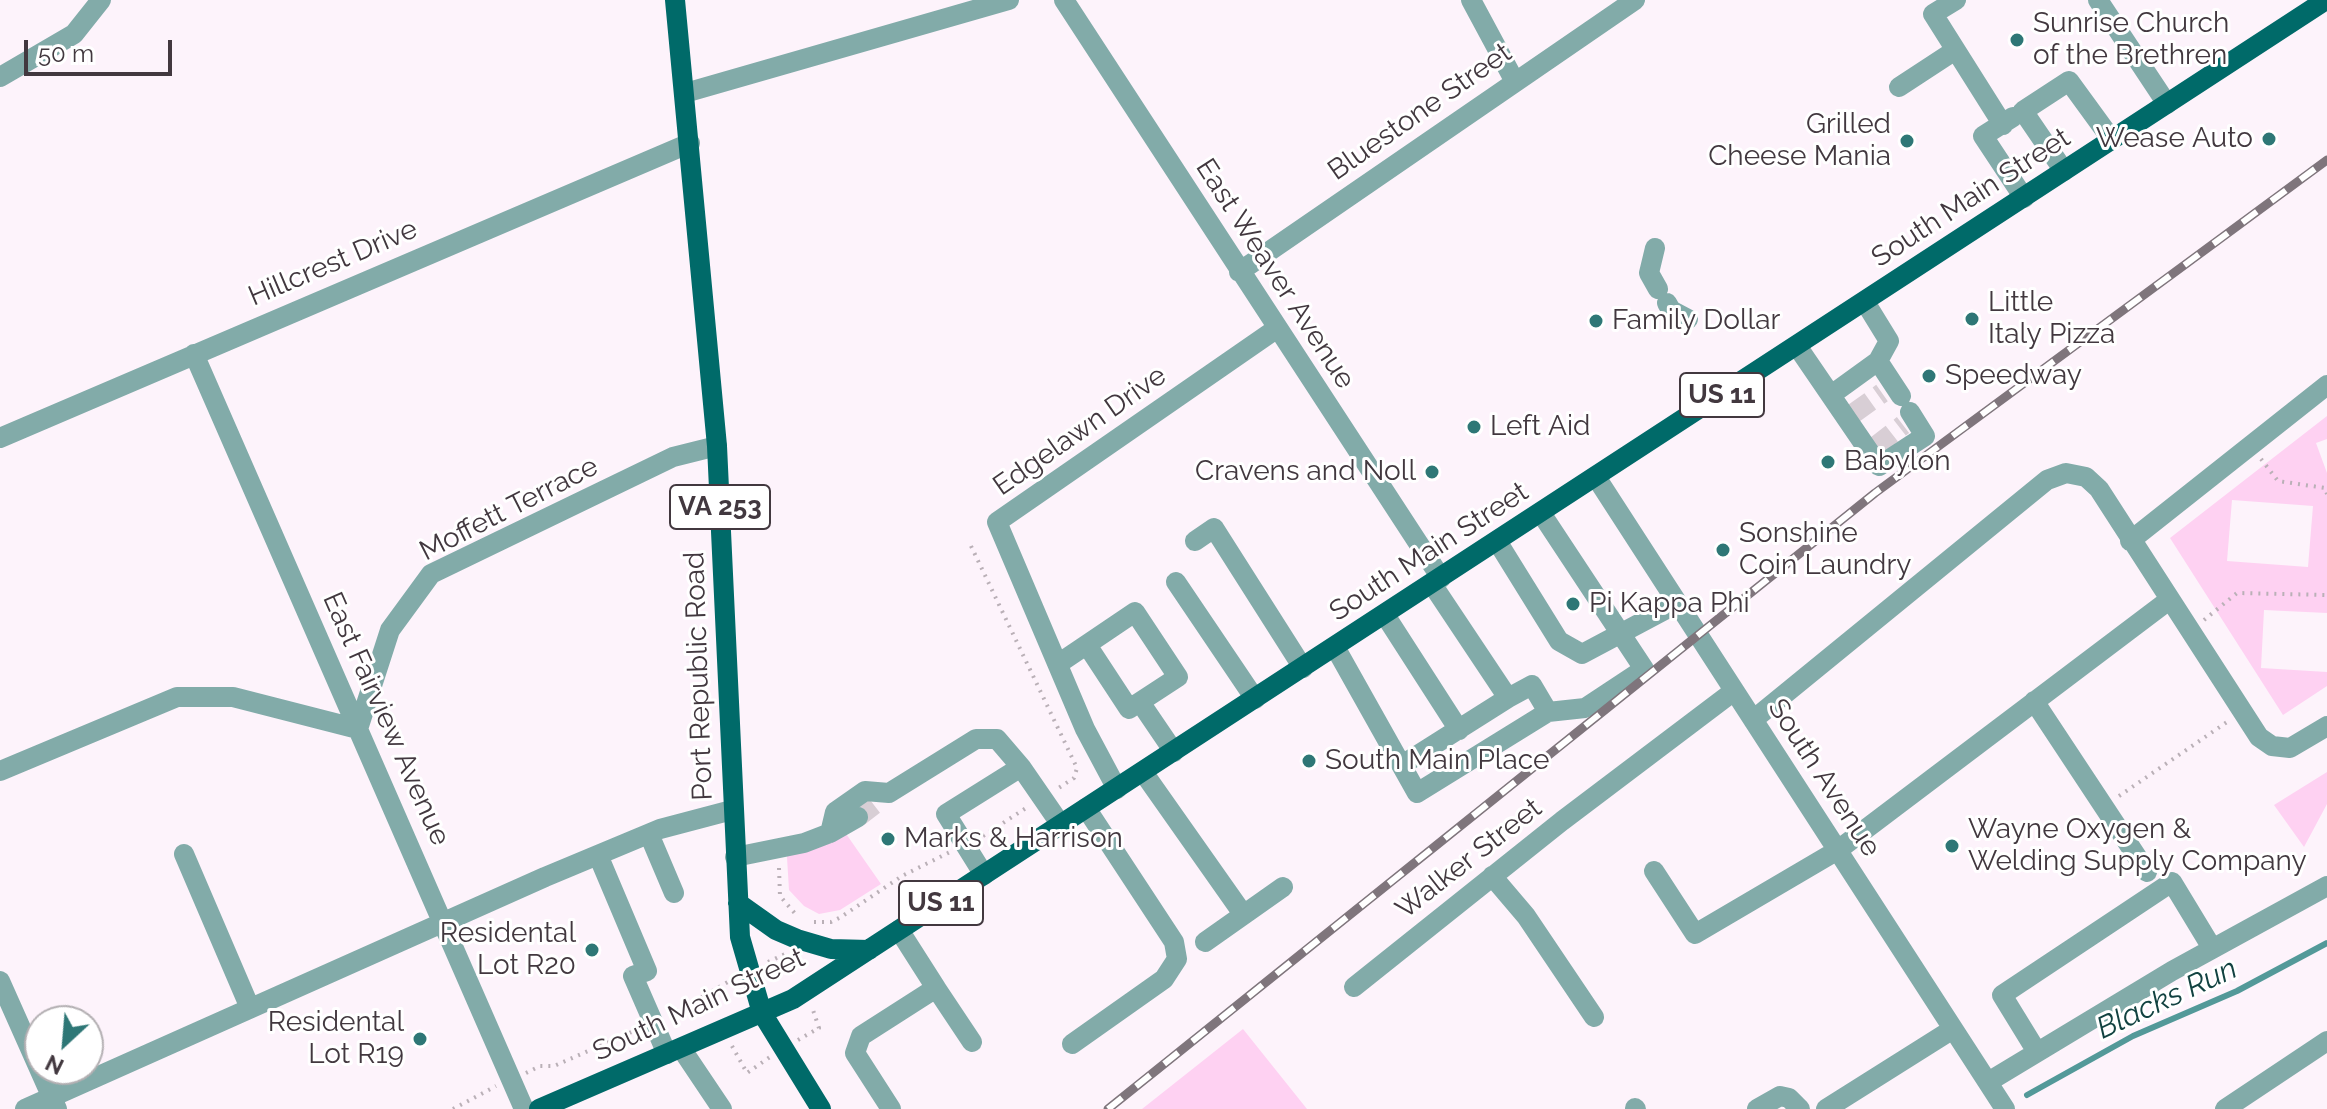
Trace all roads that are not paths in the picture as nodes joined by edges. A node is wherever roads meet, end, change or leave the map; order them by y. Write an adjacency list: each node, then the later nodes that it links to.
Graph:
1 (101, 0): 11 (street)
2 (675, 0): 14 (main road, Port Republic Road / VA 253)
3 (1009, 0): 14 (street)
4 (1064, 0): 23 (street, East Weaver Avenue)
5 (1471, 0): 12 (street)
6 (1635, 0): 12 (street, Bluestone Street)
7 (1956, 0): 10 (street)
8 (2098, 0): 15 (street)
9 (2326, 0): 15 (main road, South Main Street / US 11)
10 (1954, 51): 13 (street); 17 (street)
11 (0, 77)
12 (1514, 80): 23 (street, Bluestone Street)
13 (1899, 87)
14 (685, 93): 19 (main road, Port Republic Road / VA 253)
15 (2167, 104): 18 (main road, South Main Street / US 11)
16 (2023, 111): 17 (street); 18 (street); 20 (street)
17 (2003, 125): 21 (street)
18 (2112, 140): 20 (main road, South Main Street / US 11)
19 (690, 143): 28 (street, Hillcrest Drive); 33 (main road, Port Republic Road / VA 253)
20 (2064, 171): 21 (main road, South Main Street / US 11)
21 (2024, 198): 24 (main road, South Main Street / US 11)
22 (1655, 248): 25 (street)
23 (1239, 272): 26 (street, East Weaver Avenue)
24 (1865, 302): 27 (main road, South Main Street / US 11); 29 (street)
25 (1688, 319)
26 (1276, 329): 39 (street, East Weaver Avenue); 47 (street, Edgelawn Drive)
27 (1797, 346): 31 (street); 34 (main road, South Main Street / US 11)
28 (194, 354): 32 (street, Hillcrest Drive); 57 (street, East Fairview Avenue)
29 (1878, 361): 31 (street); 31 (street)
30 (2327, 385): 38 (street)
31 (1831, 395)
32 (0, 438)
33 (717, 446): 57 (street, Moffett Terrace); 67 (main road, Port Republic Road / VA 253)
34 (1596, 477): 35 (main road, South Main Street / US 11); 42 (street, South Avenue)
35 (1541, 513): 37 (main road, South Main Street / US 11); 44 (street)
36 (1195, 541): 48 (street)
37 (1497, 541): 39 (main road, South Main Street / US 11); 44 (street)
38 (2130, 541): 41 (street); 55 (street)
39 (1437, 581): 43 (main road, South Main Street / US 11); 50 (street, East Weaver Avenue)
40 (1176, 582): 51 (street)
41 (2169, 600): 52 (street); 56 (street)
42 (1678, 603): 44 (street); 49 (street, South Avenue)
43 (1385, 615): 46 (main road, South Main Street / US 11); 58 (street)
44 (1623, 635): 54 (street)
45 (1087, 645): 47 (street); 53 (street); 53 (street)
46 (1335, 647): 48 (main road, South Main Street / US 11); 60 (street)
47 (1058, 664): 64 (street, Edgelawn Drive)
48 (1303, 668): 51 (main road, South Main Street / US 11)
49 (1734, 691): 55 (street, South Avenue); 78 (street, Walker Street)
50 (1508, 698): 54 (street); 58 (street)
51 (1255, 699): 59 (main road, South Main Street / US 11)
52 (2034, 701): 71 (street); 76 (street)
53 (1140, 702): 59 (street)
54 (1548, 712): 60 (street)
55 (1753, 720): 71 (street, South Avenue)
56 (2327, 726)
57 (358, 729): 62 (street); 84 (street, East Fairview Avenue)
58 (1459, 730): 60 (street)
59 (1174, 752): 63 (main road, South Main Street / US 11)
60 (1402, 765)
61 (1021, 767): 65 (street); 68 (street); 77 (street)
62 (0, 771)
63 (1143, 772): 64 (main road, South Main Street / US 11); 83 (street)
64 (1117, 789): 66 (main road, South Main Street / US 11)
65 (874, 805): 69 (street); 69 (street)
66 (1086, 808): 68 (main road, South Main Street / US 11); 98 (street)
67 (732, 810): 70 (street); 74 (main road, Port Republic Road / VA 253)
68 (1061, 825): 77 (main road, South Main Street / US 11)
69 (830, 833): 74 (street)
70 (649, 834): 73 (street); 81 (street)
71 (1838, 850): 75 (street); 95 (street, South Avenue)
72 (184, 854): 92 (street)
73 (598, 855): 84 (street); 99 (street)
74 (735, 857): 82 (main road, Port Republic Road / VA 253)
75 (1654, 871)
76 (2147, 872)
77 (984, 875): 85 (main road, South Main Street / US 11)
78 (1492, 876): 90 (street, Walker Street); 94 (street)
79 (2327, 886): 87 (street)
80 (1283, 887): 83 (street)
81 (674, 893)
82 (738, 903): 88 (main road); 93 (main road, Port Republic Road / VA 253)
83 (1243, 914): 86 (street)
84 (444, 921): 92 (street); 104 (street, East Fairview Avenue)
85 (899, 930): 88 (main road, South Main Street / US 11); 91 (street)
86 (1205, 942)
87 (2212, 948): 100 (street); 100 (street)
88 (869, 950): 93 (main road, South Main Street / US 11)
89 (0, 981): 102 (street)
90 (1354, 987)
91 (936, 988): 97 (street); 108 (street)
92 (250, 1008): 102 (street)
93 (762, 1013): 99 (main road, South Main Street / US 11); 107 (main road, Port Republic Road)
94 (1594, 1017)
95 (1953, 1029): 101 (street, South Avenue); 111 (street)
96 (2327, 1041): 113 (street)
97 (972, 1042)
98 (1072, 1044)
99 (674, 1051): 105 (main road, South Main Street / US 11); 106 (street)
100 (2037, 1052): 101 (street)
101 (1988, 1082): 112 (street, South Avenue)
102 (54, 1102): 103 (street)
103 (25, 1109)
104 (524, 1109)
105 (539, 1109)
106 (722, 1109)
107 (821, 1109)
108 (891, 1109)
109 (1757, 1109): 110 (street)
110 (1800, 1109)
111 (1826, 1109)
112 (2005, 1109)
113 (2225, 1109)

